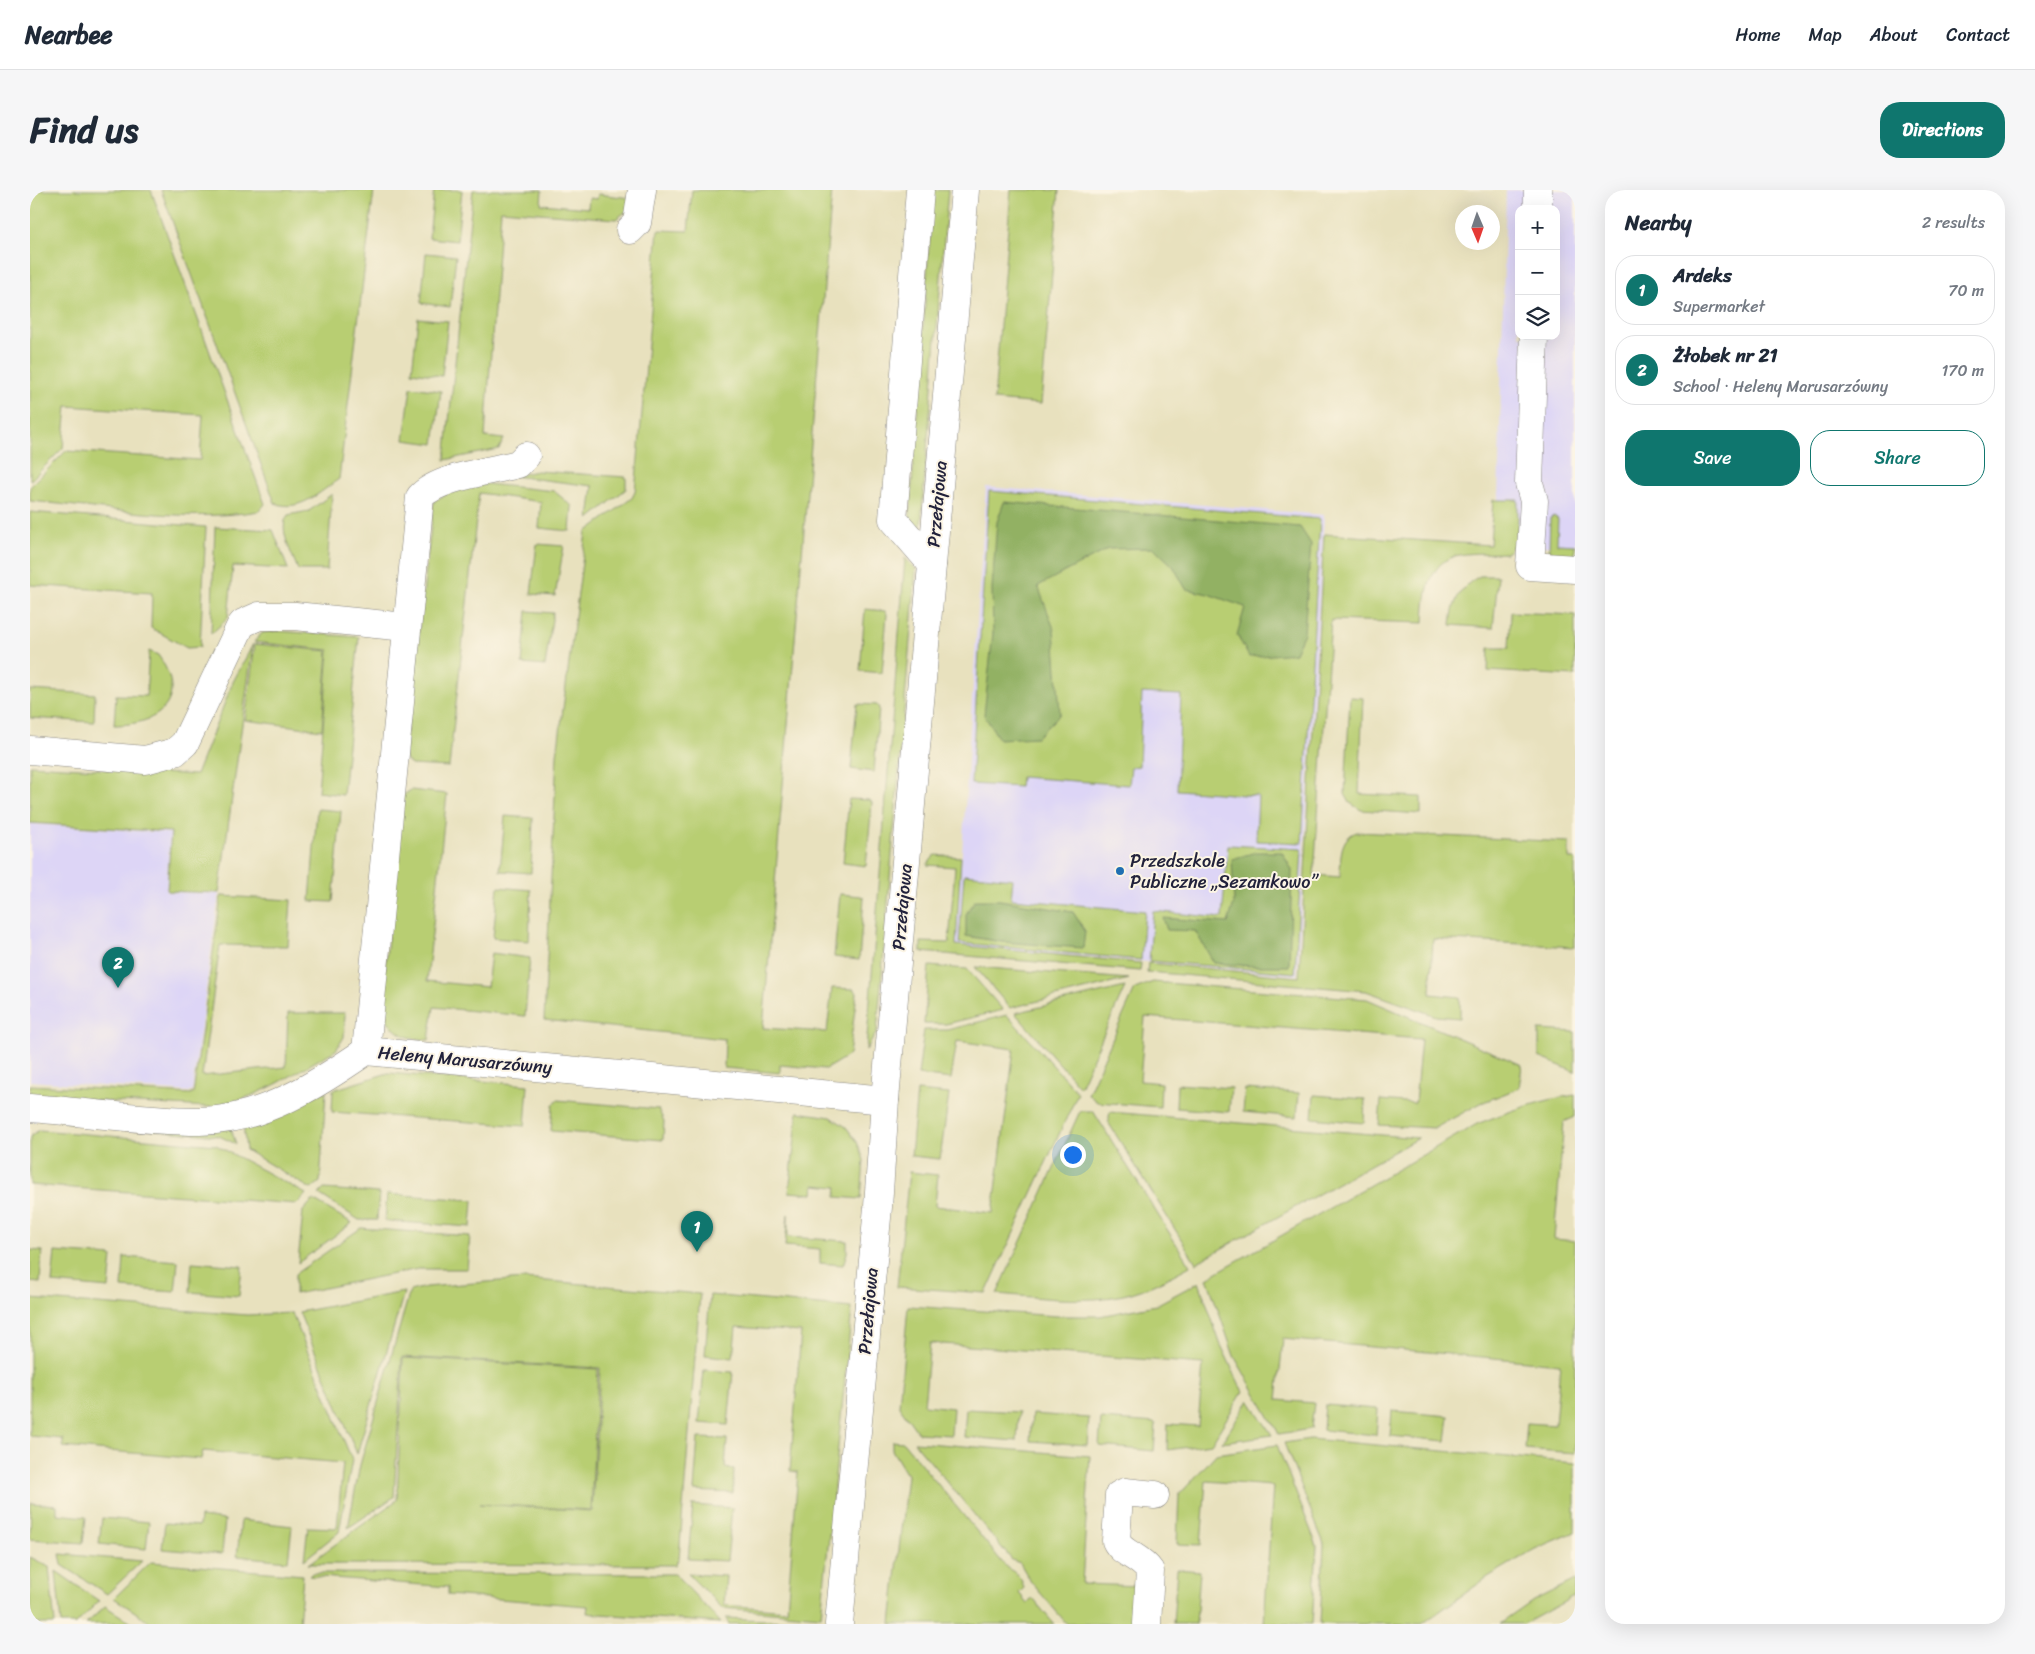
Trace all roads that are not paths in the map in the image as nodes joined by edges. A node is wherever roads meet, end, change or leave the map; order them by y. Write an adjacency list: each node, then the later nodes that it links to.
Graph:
1 (642, 190): 6 (street)
2 (920, 190): 9 (street)
3 (965, 190): 9 (street, Przełajowa)
4 (1538, 190): 5 (street)
5 (1538, 205)
6 (630, 230)
7 (1534, 340): 10 (street)
8 (526, 456): 11 (street)
9 (932, 564): 14 (street, Przełajowa)
10 (1575, 569)
11 (406, 627): 12 (street); 13 (street)
12 (30, 750)
13 (366, 1051): 14 (street, Heleny Marusarzówny); 15 (street, Heleny Marusarzówny)
14 (885, 1100): 17 (street, Przełajowa)
15 (30, 1108)
16 (1155, 1495): 18 (street)
17 (840, 1624)
18 (1147, 1624)

